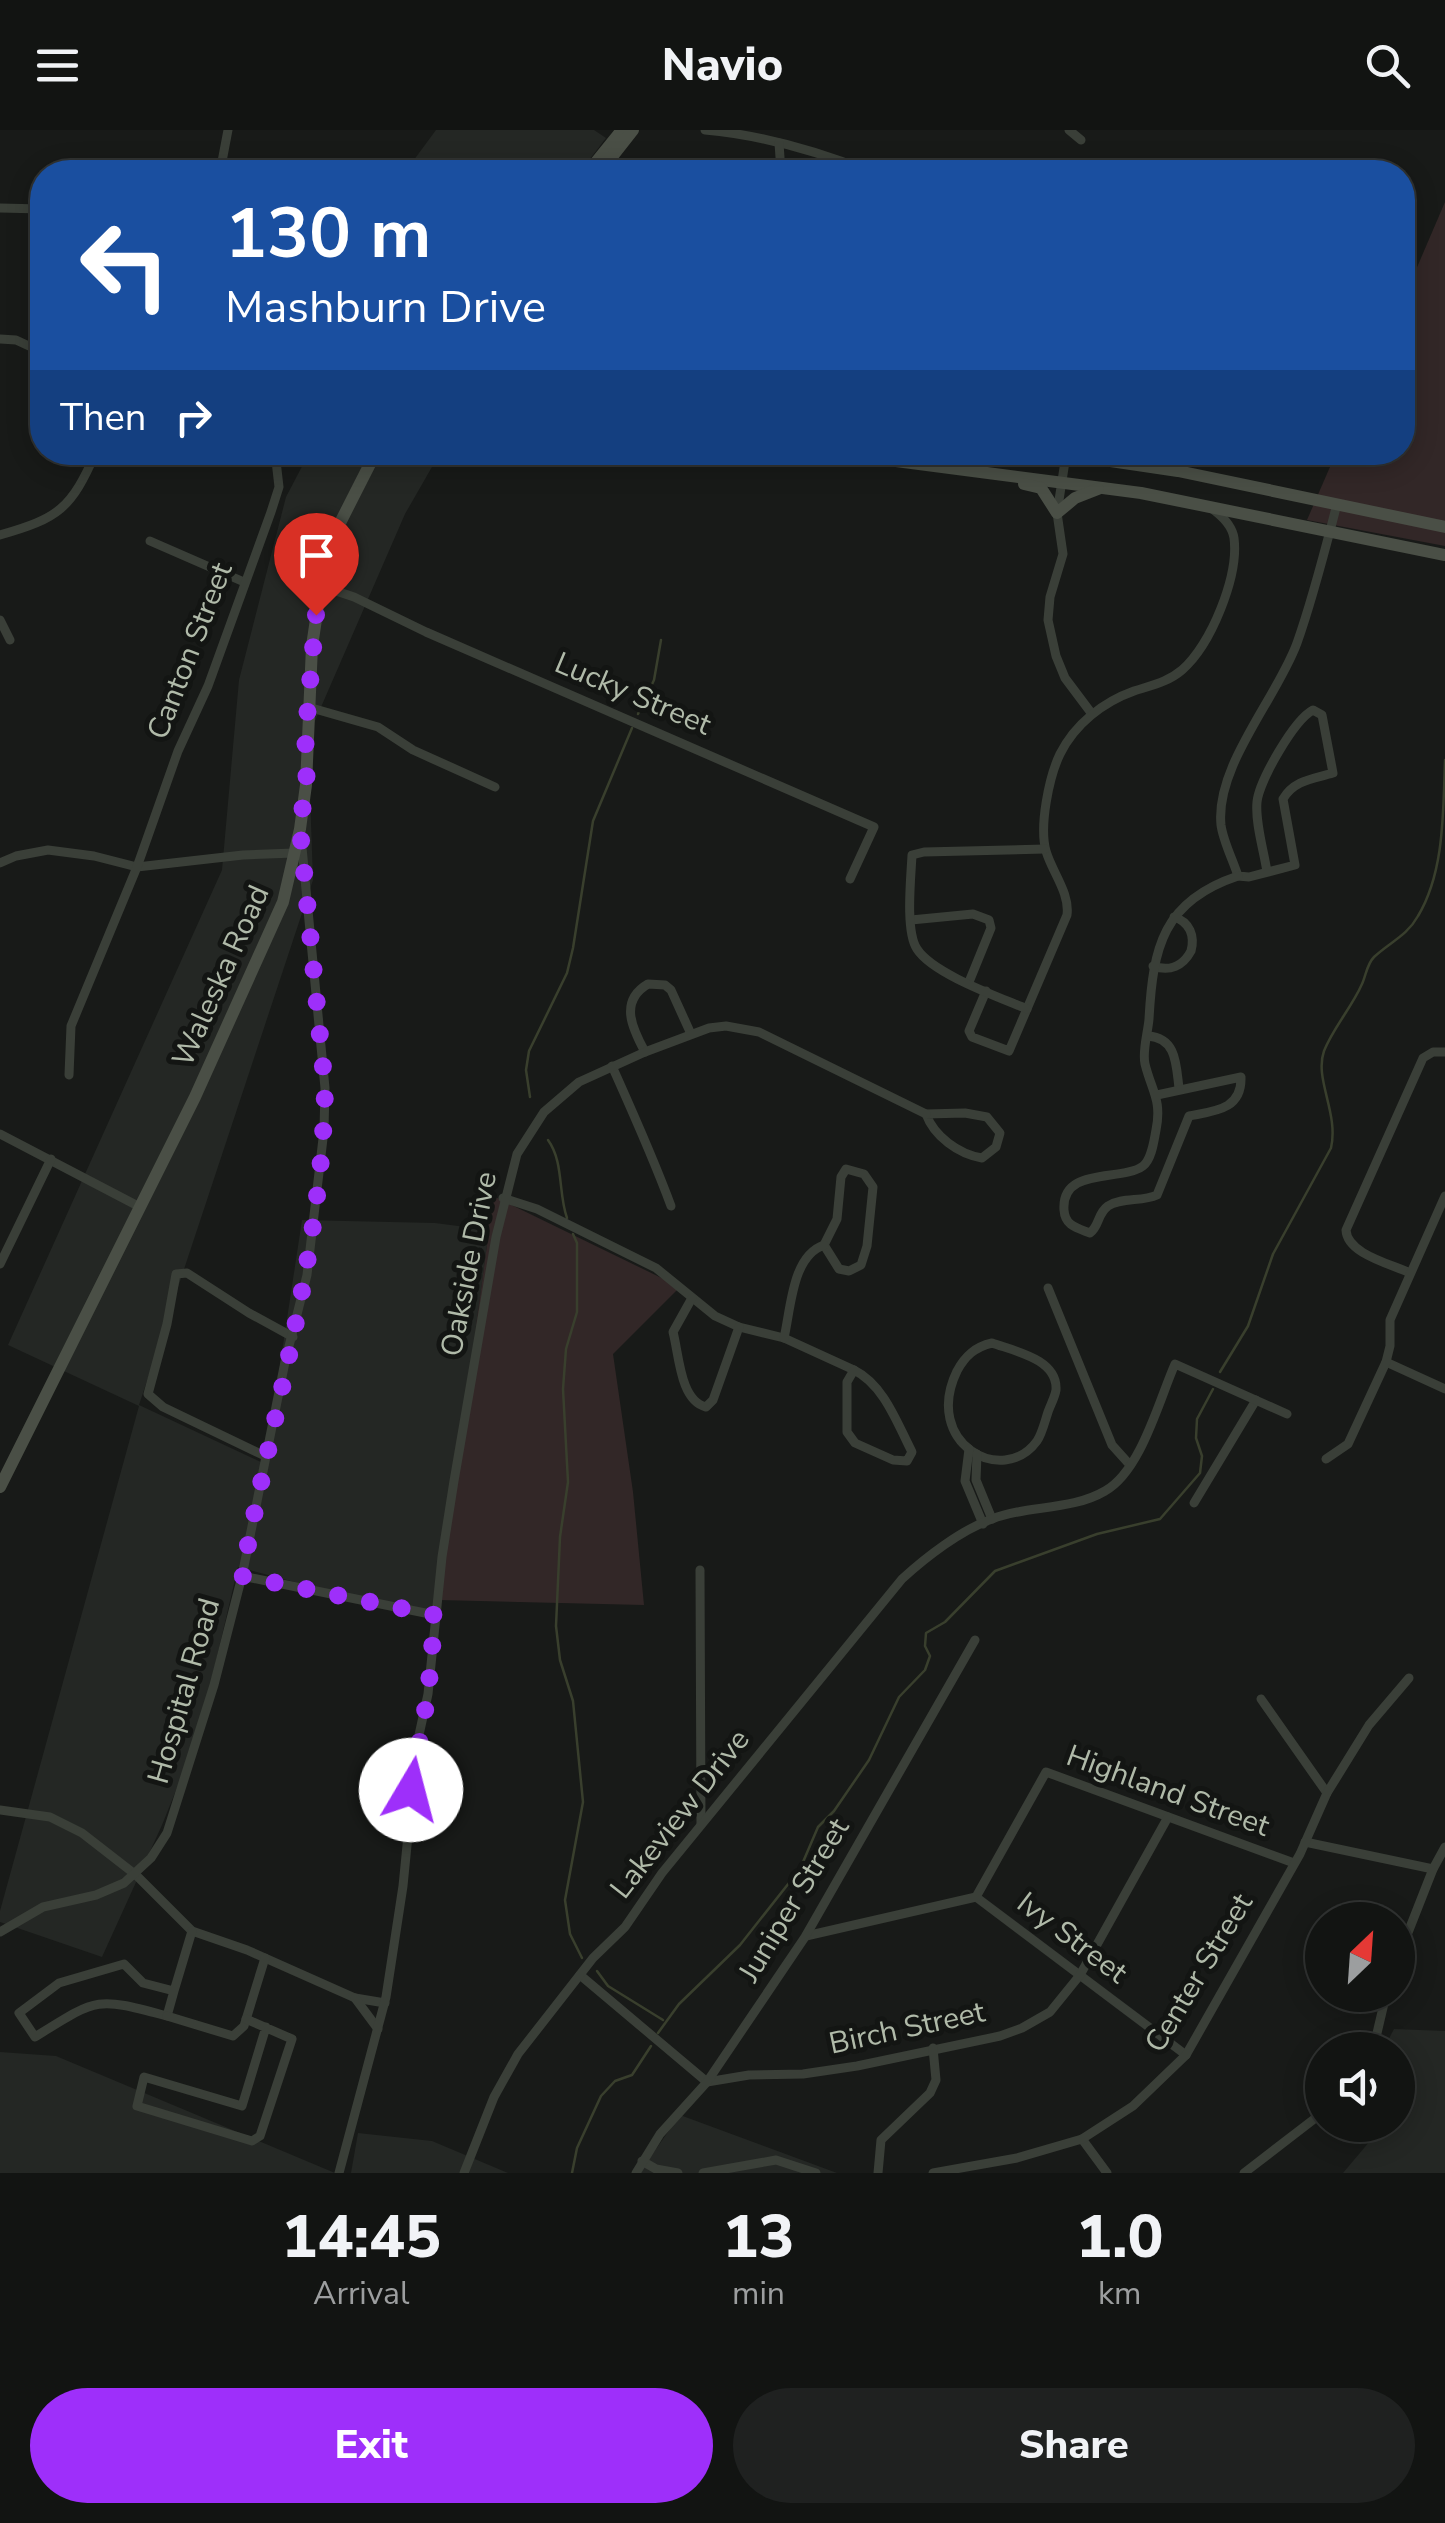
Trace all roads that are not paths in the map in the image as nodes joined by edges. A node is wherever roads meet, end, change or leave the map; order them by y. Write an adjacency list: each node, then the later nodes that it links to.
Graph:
1 (228, 130): 8 (street)
2 (633, 130): 10 (main road)
3 (705, 130): 7 (street)
4 (1069, 130): 6 (street)
5 (614, 133): 9 (main road)
6 (1081, 140)
7 (779, 142): 11 (street); 12 (street)
8 (222, 160)
9 (599, 160)
10 (604, 160)
11 (780, 160)
12 (834, 160)
13 (0, 208): 14 (street)
14 (30, 208)
15 (0, 340): 16 (street)
16 (30, 346)
17 (91, 465): 31 (street)
18 (277, 465): 34 (street, Canton Street)
19 (369, 465): 35 (main road, Waleska Road)
20 (938, 465): 23 (main road)
21 (1064, 465): 24 (street)
22 (1138, 465): 27 (main road)
23 (964, 468): 24 (main road); 28 (main road)
24 (1062, 481): 25 (main road); 28 (street)
25 (1105, 488): 26 (main road); 28 (main road)
26 (1204, 504): 30 (main road); 39 (street)
27 (1337, 504): 29 (main road); 30 (street)
28 (1057, 513): 39 (street)
29 (1445, 527)
30 (1330, 530): 33 (main road); 47 (street)
31 (0, 535)
32 (150, 542): 34 (street)
33 (1445, 555)
34 (244, 582): 45 (street, Canton Street)
35 (321, 586): 38 (main road, Waleska Road); 48 (street, Lucky Street)
36 (0, 620): 37 (street)
37 (10, 640)
38 (308, 707): 40 (street); 41 (main road, Waleska Road)
39 (1092, 714): 42 (street)
40 (495, 786)
41 (300, 829): 43 (main road, Waleska Road); 76 (street, Hospital Road)
42 (1045, 849): 50 (street); 54 (street)
43 (294, 853): 45 (street); 68 (main road, Waleska Road)
44 (0, 863): 45 (street)
45 (137, 867): 60 (street, Canton Street)
46 (1266, 872): 46 (street); 47 (street)
47 (1238, 876): 49 (street)
48 (850, 878)
49 (1174, 916): 51 (street); 51 (street)
50 (911, 920): 52 (street); 52 (street)
51 (1154, 966): 56 (street)
52 (969, 982): 53 (street)
53 (986, 990): 54 (street); 54 (street)
54 (1027, 1009)
55 (691, 1034): 57 (street, Oakside Drive); 57 (street); 63 (street, Oakside Drive)
56 (1148, 1036): 61 (street); 62 (street)
57 (645, 1052): 59 (street, Oakside Drive)
58 (1445, 1052): 72 (street)
59 (612, 1066): 67 (street, Oakside Drive); 69 (street)
60 (69, 1074)
61 (1179, 1088): 62 (street); 62 (street)
62 (1157, 1095)
63 (926, 1114): 63 (street, Oakside Drive)
64 (0, 1134): 65 (street)
65 (51, 1159): 68 (street); 71 (street)
66 (1445, 1196): 72 (street)
67 (504, 1198): 74 (street); 92 (street, Oakside Drive)
68 (138, 1206): 87 (main road, Waleska Road)
69 (671, 1206)
70 (824, 1245): 70 (street); 77 (street)
71 (0, 1264)
72 (1410, 1274): 78 (street)
73 (1048, 1288): 86 (street)
74 (692, 1298): 75 (street); 75 (street)
75 (739, 1327): 77 (street)
76 (293, 1337): 84 (street, Hospital Road); 84 (street)
77 (784, 1338): 79 (street)
78 (1386, 1362): 80 (street); 85 (street)
79 (854, 1370): 79 (street)
80 (1445, 1389)
81 (1256, 1400): 82 (street); 86 (street, Lakeview Drive); 88 (street)
82 (1287, 1414)
83 (973, 1452): 83 (street); 89 (street)
84 (265, 1456): 91 (street, Hospital Road)
85 (1326, 1459)
86 (1130, 1465): 89 (street, Lakeview Drive)
87 (0, 1487)
88 (1194, 1502)
89 (988, 1521): 99 (street, Lakeview Drive)
90 (700, 1570): 99 (street)
91 (242, 1576): 92 (street); 104 (street, Hospital Road)
92 (435, 1615): 115 (street, Oakside Drive)
93 (976, 1640): 109 (street, Juniper Street)
94 (1409, 1678): 96 (street, Center Street)
95 (1261, 1699): 96 (street)
96 (1327, 1793): 100 (street, Center Street)
97 (0, 1810): 104 (street)
98 (1168, 1817): 102 (street, Highland Street); 105 (street, Highland Street); 112 (street, Birch Street)
99 (701, 1824): 111 (street, Lakeview Drive)
100 (1305, 1842): 102 (street, Center Street); 103 (street, Highland Street)
101 (1445, 1847): 103 (street)
102 (1294, 1863): 121 (street, Center Street)
103 (1432, 1868): 106 (street)
104 (136, 1875): 107 (street); 108 (street, Hospital Road)
105 (976, 1898): 109 (street); 112 (street, Ivy Street)
106 (1415, 1913)
107 (192, 1931): 110 (street); 113 (street)
108 (0, 1932)
109 (806, 1936): 122 (street, Juniper Street)
110 (265, 1958): 114 (street); 117 (street)
111 (580, 1975): 122 (street); 128 (street, Lakeview Drive)
112 (1080, 1975): 120 (street, Birch Street); 121 (street, Ivy Street)
113 (174, 1991): 116 (street); 116 (street)
114 (355, 1998): 115 (street); 119 (street)
115 (385, 2003): 119 (street, Oakside Drive)
116 (168, 2016): 117 (street)
117 (246, 2019): 118 (street)
118 (266, 2028): 118 (street)
119 (378, 2029): 127 (street, Oakside Drive)
120 (933, 2048): 122 (street, Birch Street); 133 (street)
121 (1186, 2055): 124 (street, Center Street)
122 (707, 2082): 125 (street, Juniper Street)
123 (1305, 2126): 136 (street)
124 (1082, 2139): 126 (street, Center Street); 135 (street)
125 (642, 2161): 129 (street, Juniper Street); 130 (street)
126 (962, 2170): 134 (street, Center Street)
127 (340, 2173)
128 (464, 2173)
129 (636, 2173)
130 (678, 2173)
131 (703, 2173): 132 (street)
132 (816, 2173)
133 (878, 2173)
134 (933, 2173)
135 (1107, 2173)
136 (1244, 2173)

